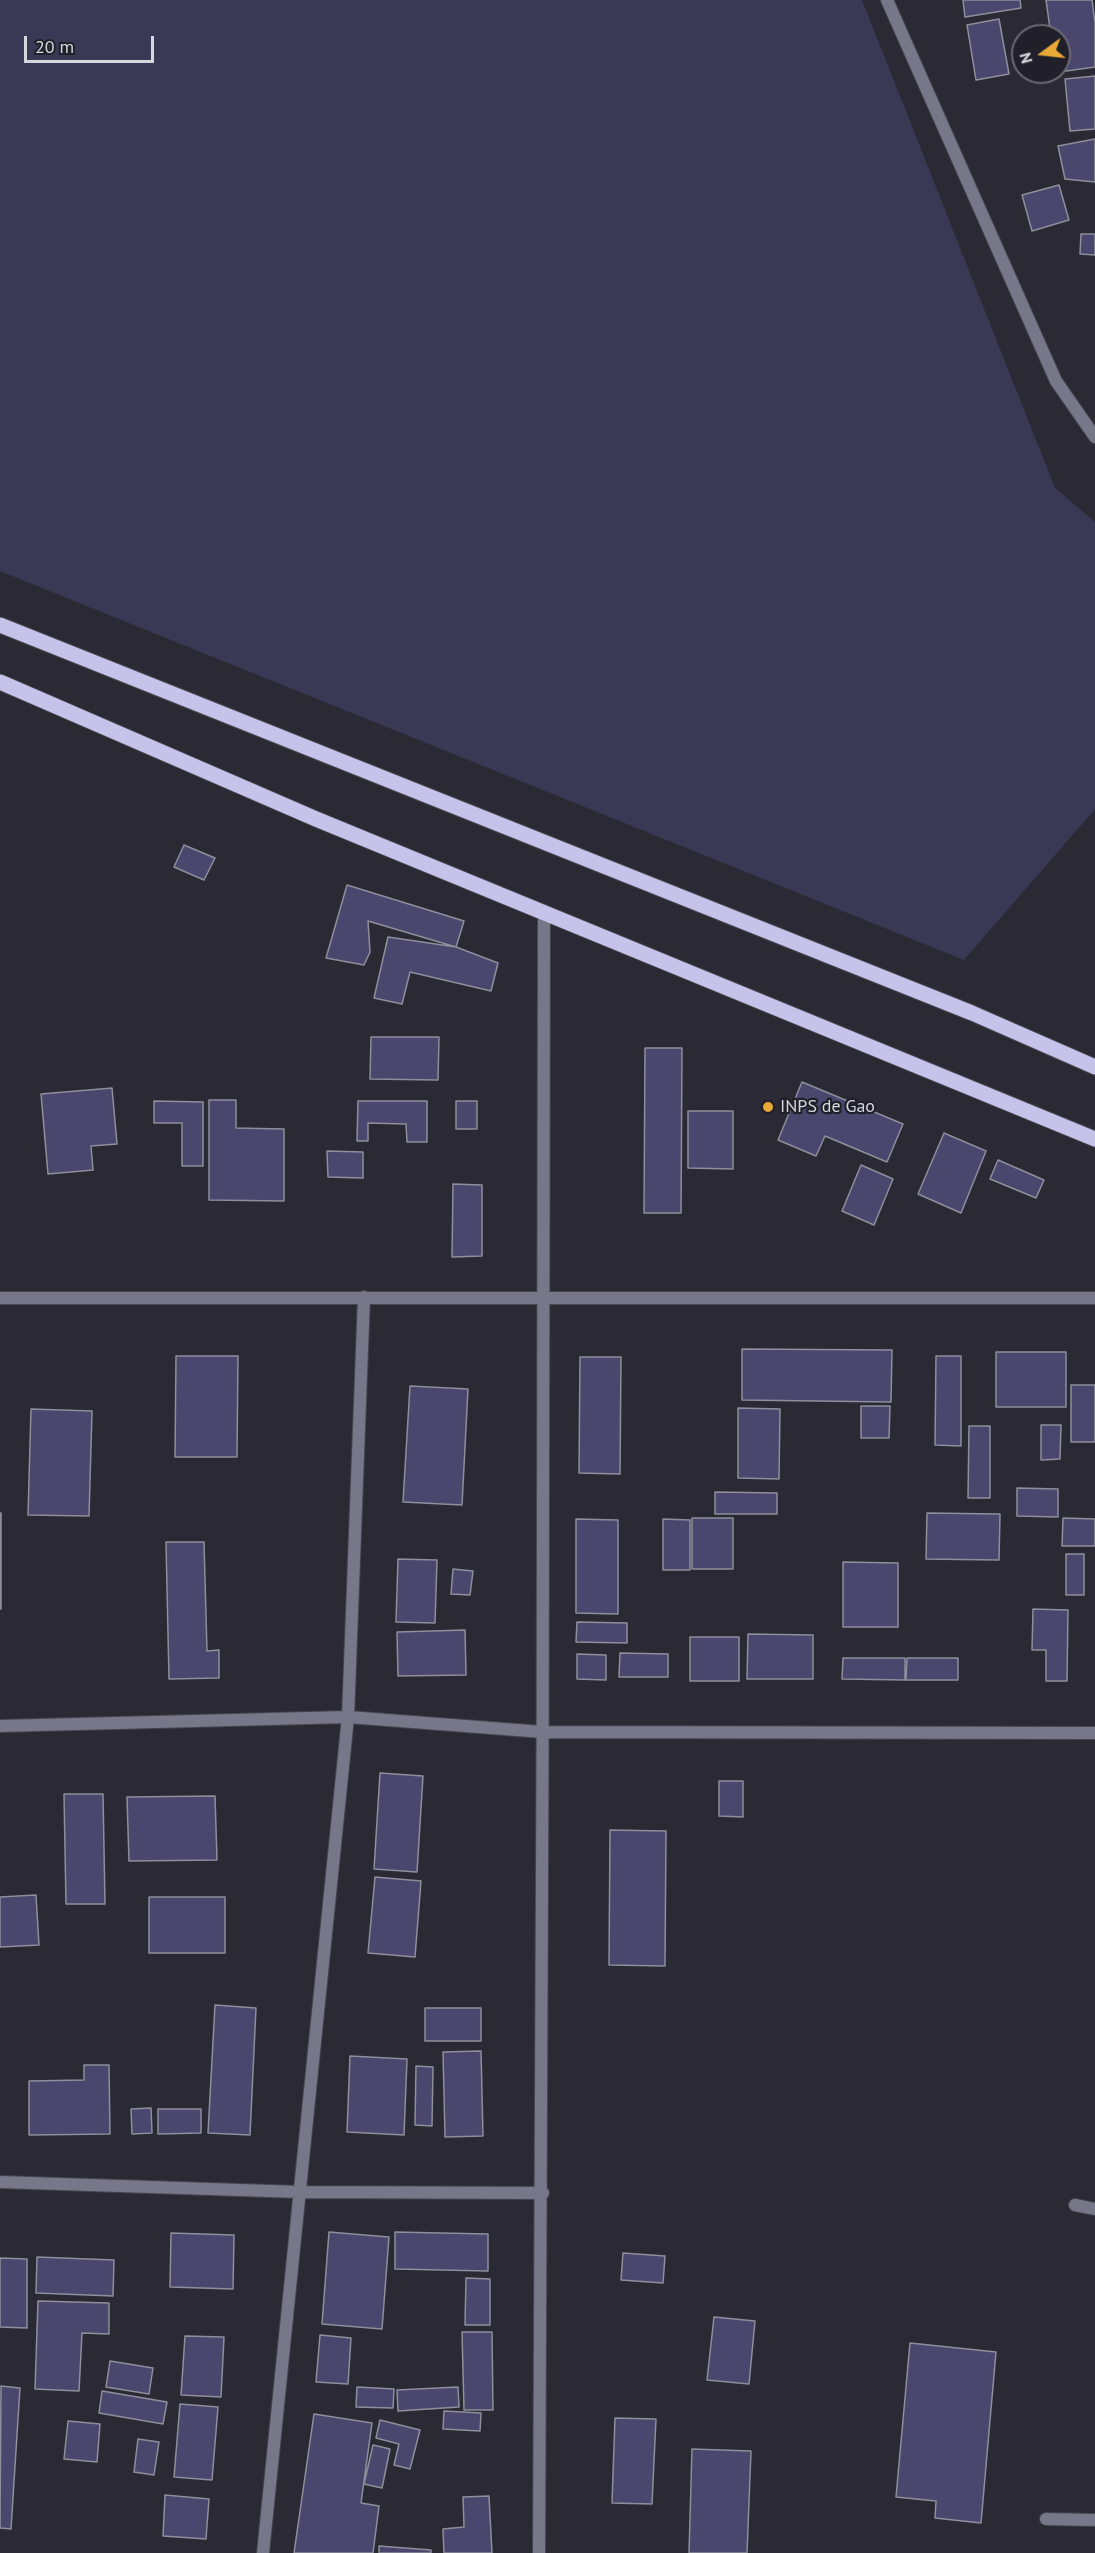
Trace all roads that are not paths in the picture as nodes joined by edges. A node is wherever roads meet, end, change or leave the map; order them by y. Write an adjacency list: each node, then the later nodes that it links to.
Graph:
1 (887, 0): 2 (street)
2 (1095, 437)
3 (0, 625): 6 (main road)
4 (1, 683): 5 (main road)
5 (544, 911): 7 (main road); 9 (street)
6 (1095, 1067)
7 (1095, 1139)
8 (364, 1297): 9 (street); 10 (street); 12 (street)
9 (542, 1297): 11 (street); 14 (street)
10 (0, 1298)
11 (1095, 1298)
12 (348, 1717): 13 (street); 14 (street); 17 (street)
13 (0, 1726)
14 (543, 1732): 15 (street); 18 (street)
15 (1095, 1733)
16 (0, 2182): 17 (street)
17 (300, 2192): 18 (street); 23 (street)
18 (543, 2193): 24 (street)
19 (1075, 2205): 20 (street)
20 (1095, 2208)
21 (1046, 2519): 22 (street)
22 (1095, 2520)
23 (263, 2553)
24 (539, 2553)

